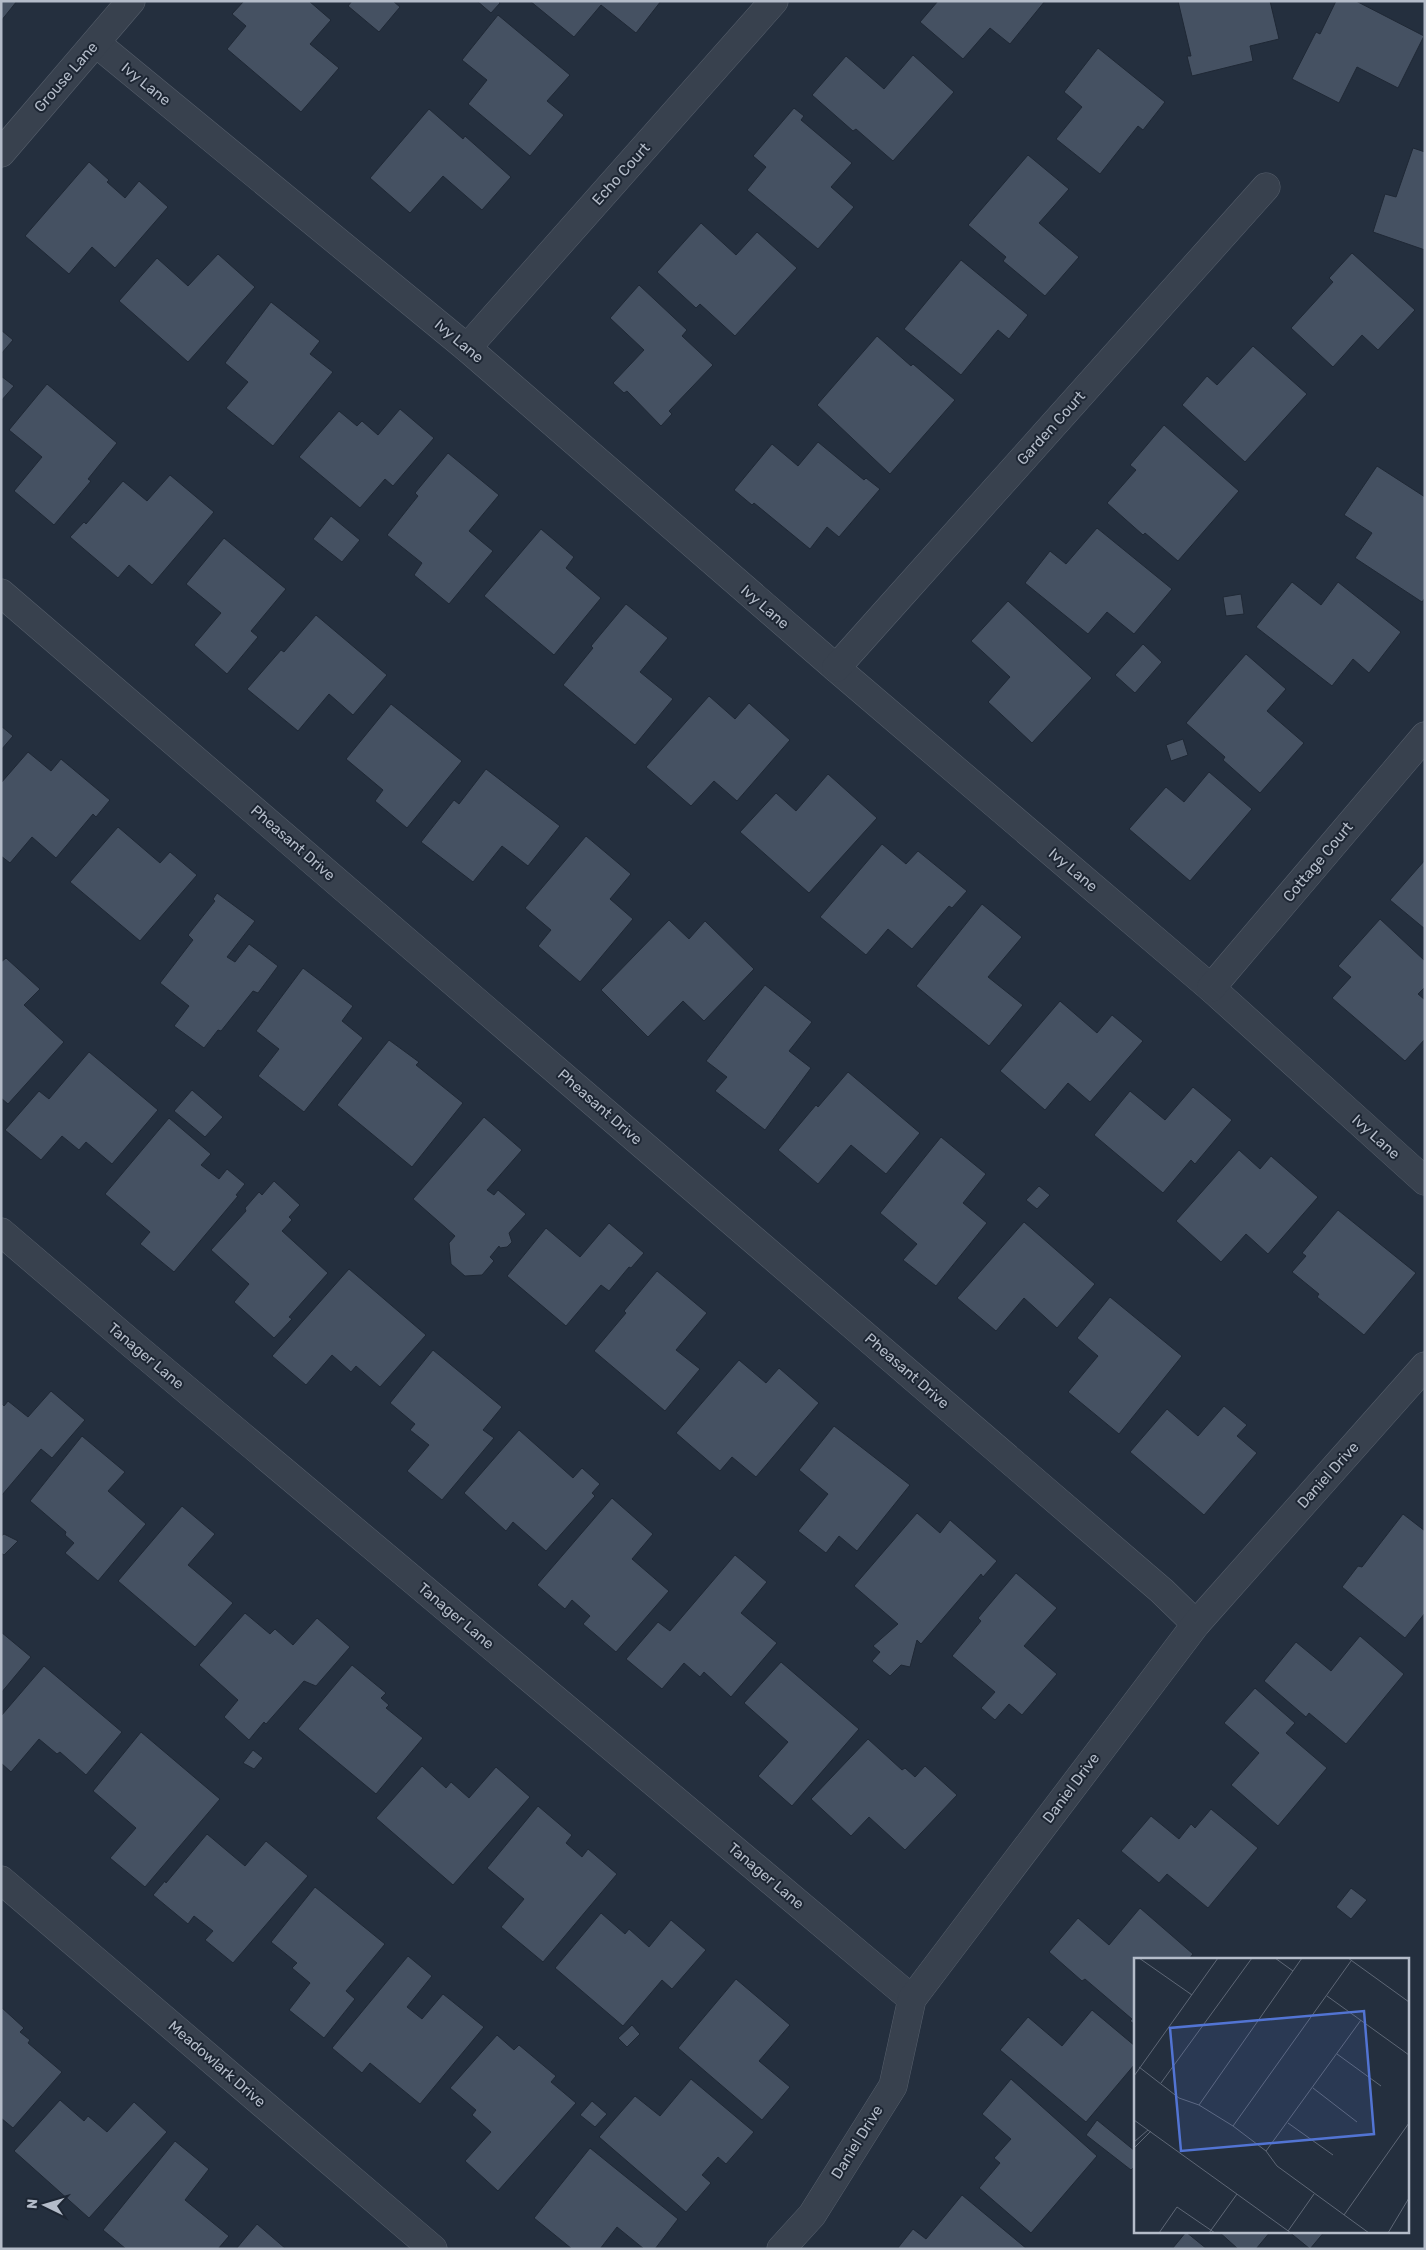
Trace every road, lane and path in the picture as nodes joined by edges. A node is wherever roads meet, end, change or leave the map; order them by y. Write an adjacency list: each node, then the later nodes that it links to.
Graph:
1 (132, 1): 3 (street, Grouse Lane)
2 (774, 1): 6 (street, Echo Court)
3 (96, 43): 4 (street, Grouse Lane); 6 (street, Ivy Lane)
4 (1, 153)
5 (1266, 187): 8 (street, Garden Court)
6 (467, 348): 8 (street, Ivy Lane)
7 (1, 593): 14 (street, Pheasant Drive)
8 (836, 668): 10 (street, Ivy Lane)
9 (1425, 736): 10 (street, Cottage Court)
10 (1211, 988): 11 (street, Ivy Lane)
11 (1425, 1181)
12 (1, 1232): 16 (street, Tanager Lane)
13 (1425, 1366): 14 (street, Daniel Drive)
14 (1196, 1624): 16 (street, Daniel Drive)
15 (1, 1880): 17 (street, Meadowlark Drive)
16 (912, 1999): 18 (street, Daniel Drive)
17 (433, 2249)
18 (781, 2249)

